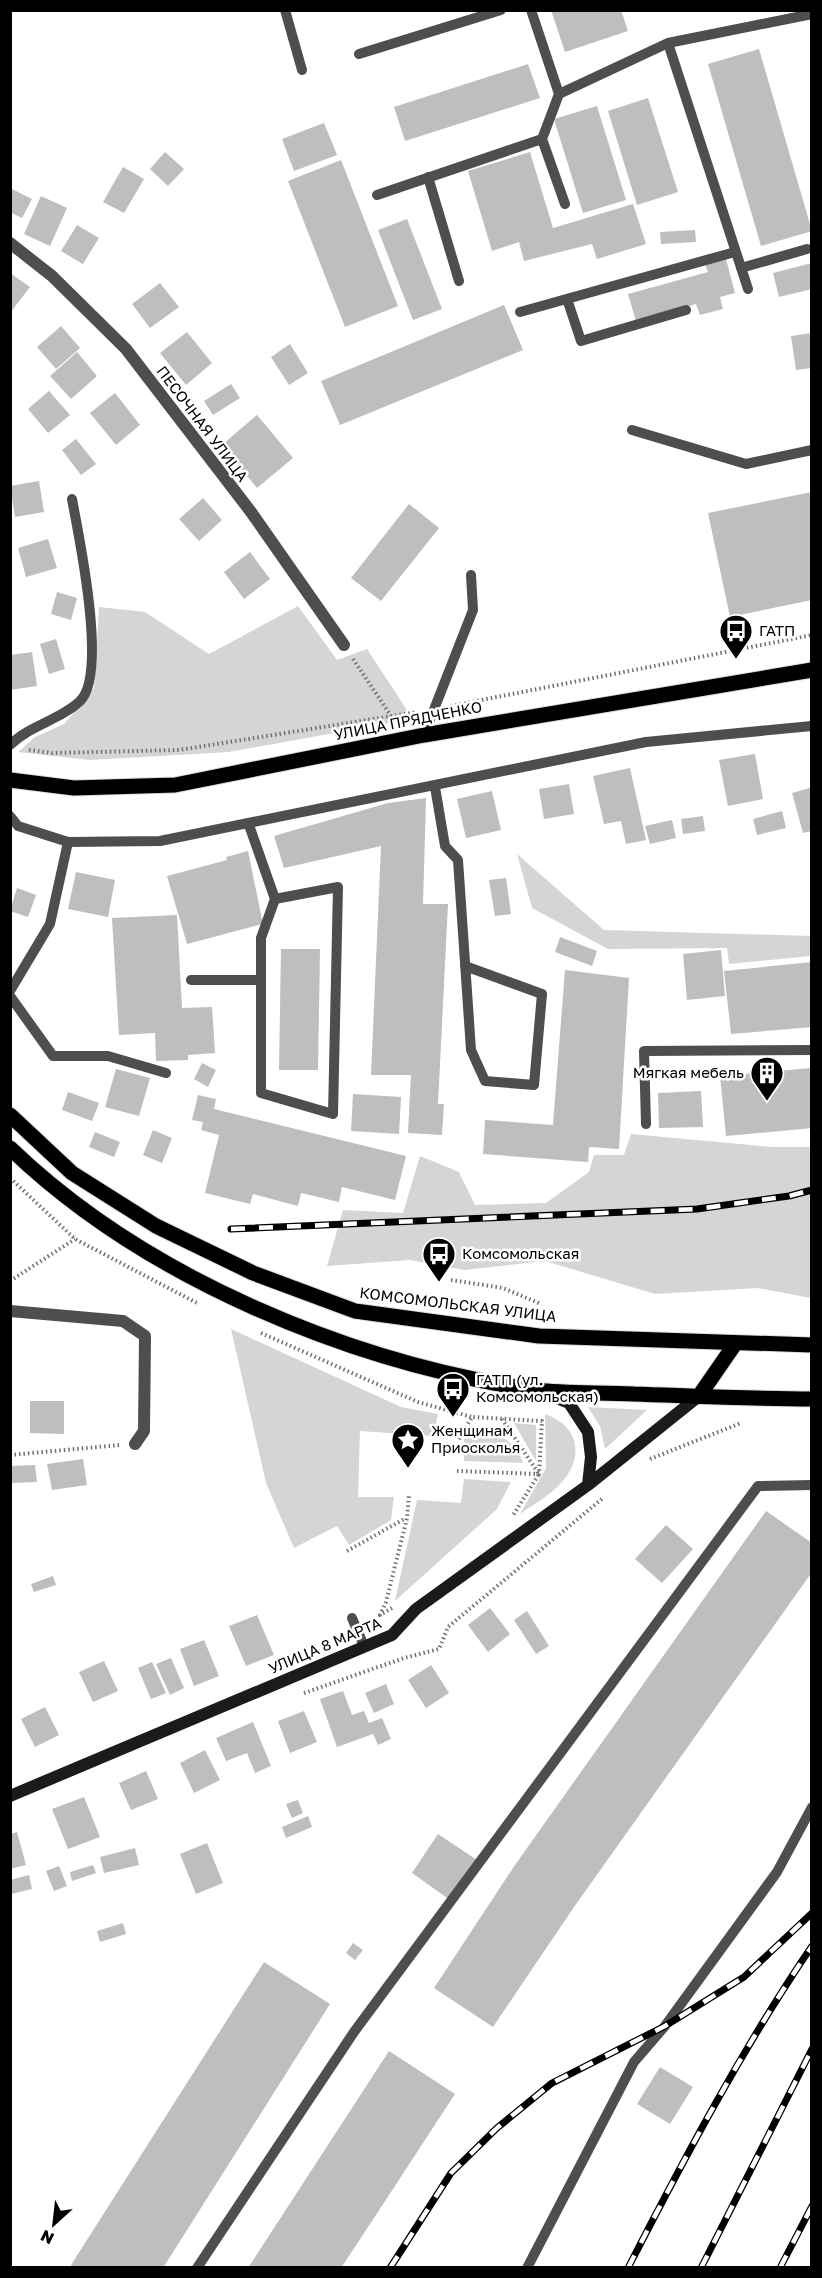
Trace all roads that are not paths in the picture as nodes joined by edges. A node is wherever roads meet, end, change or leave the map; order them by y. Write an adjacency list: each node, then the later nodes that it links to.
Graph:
1 (285, 10): 7 (lane)
2 (501, 10): 6 (lane)
3 (531, 10): 8 (lane)
4 (812, 14): 5 (lane)
5 (668, 43): 8 (lane); 15 (lane)
6 (359, 54)
7 (302, 70)
8 (560, 94): 9 (lane)
9 (542, 139): 10 (lane); 12 (lane)
10 (428, 177): 11 (lane); 17 (lane)
11 (377, 195)
12 (565, 204)
13 (10, 243): 26 (street, ПЕСОЧНАЯ УЛИЦА)
14 (807, 249): 16 (lane)
15 (735, 252): 16 (lane); 19 (lane)
16 (741, 268): 18 (lane)
17 (459, 281)
18 (748, 289)
19 (567, 299): 20 (lane); 21 (lane)
20 (686, 310)
21 (520, 312)
22 (632, 430): 23 (lane)
23 (812, 450)
24 (72, 499): 30 (lane)
25 (471, 575): 29 (lane)
26 (344, 645)
27 (812, 670): 29 (main road, УЛИЦА ПРЯДЧЕНКО)
28 (812, 726): 32 (lane)
29 (424, 735): 31 (main road, УЛИЦА ПРЯДЧЕНКО)
30 (16, 747)
31 (10, 780)
32 (435, 787): 34 (lane); 37 (lane)
33 (10, 816): 35 (lane)
34 (249, 825): 35 (lane); 36 (lane)
35 (68, 842): 40 (lane)
36 (275, 899): 39 (lane); 39 (lane)
37 (465, 966): 37 (lane)
38 (191, 980): 39 (lane)
39 (261, 980)
40 (10, 991)
41 (10, 996): 43 (lane)
42 (812, 1050): 45 (lane)
43 (166, 1074)
44 (10, 1115): 48 (main road, КОМСОМОЛЬСКАЯ УЛИЦА)
45 (646, 1124)
46 (10, 1148): 50 (main road)
47 (10, 1311): 53 (street)
48 (735, 1344): 49 (main road, КОМСОМОЛЬСКАЯ УЛИЦА); 51 (main road)
49 (812, 1345)
50 (536, 1390): 51 (main road); 54 (main road)
51 (699, 1396): 52 (main road); 54 (main road, УЛИЦА 8 МАРТА)
52 (812, 1399)
53 (135, 1444)
54 (588, 1485): 57 (main road, УЛИЦА 8 МАРТА)
55 (812, 1485): 60 (lane)
56 (352, 1618): 57 (lane)
57 (364, 1646): 58 (main road, УЛИЦА 8 МАРТА)
58 (10, 1796)
59 (812, 1807): 61 (lane)
60 (197, 2268)
61 (527, 2268)

